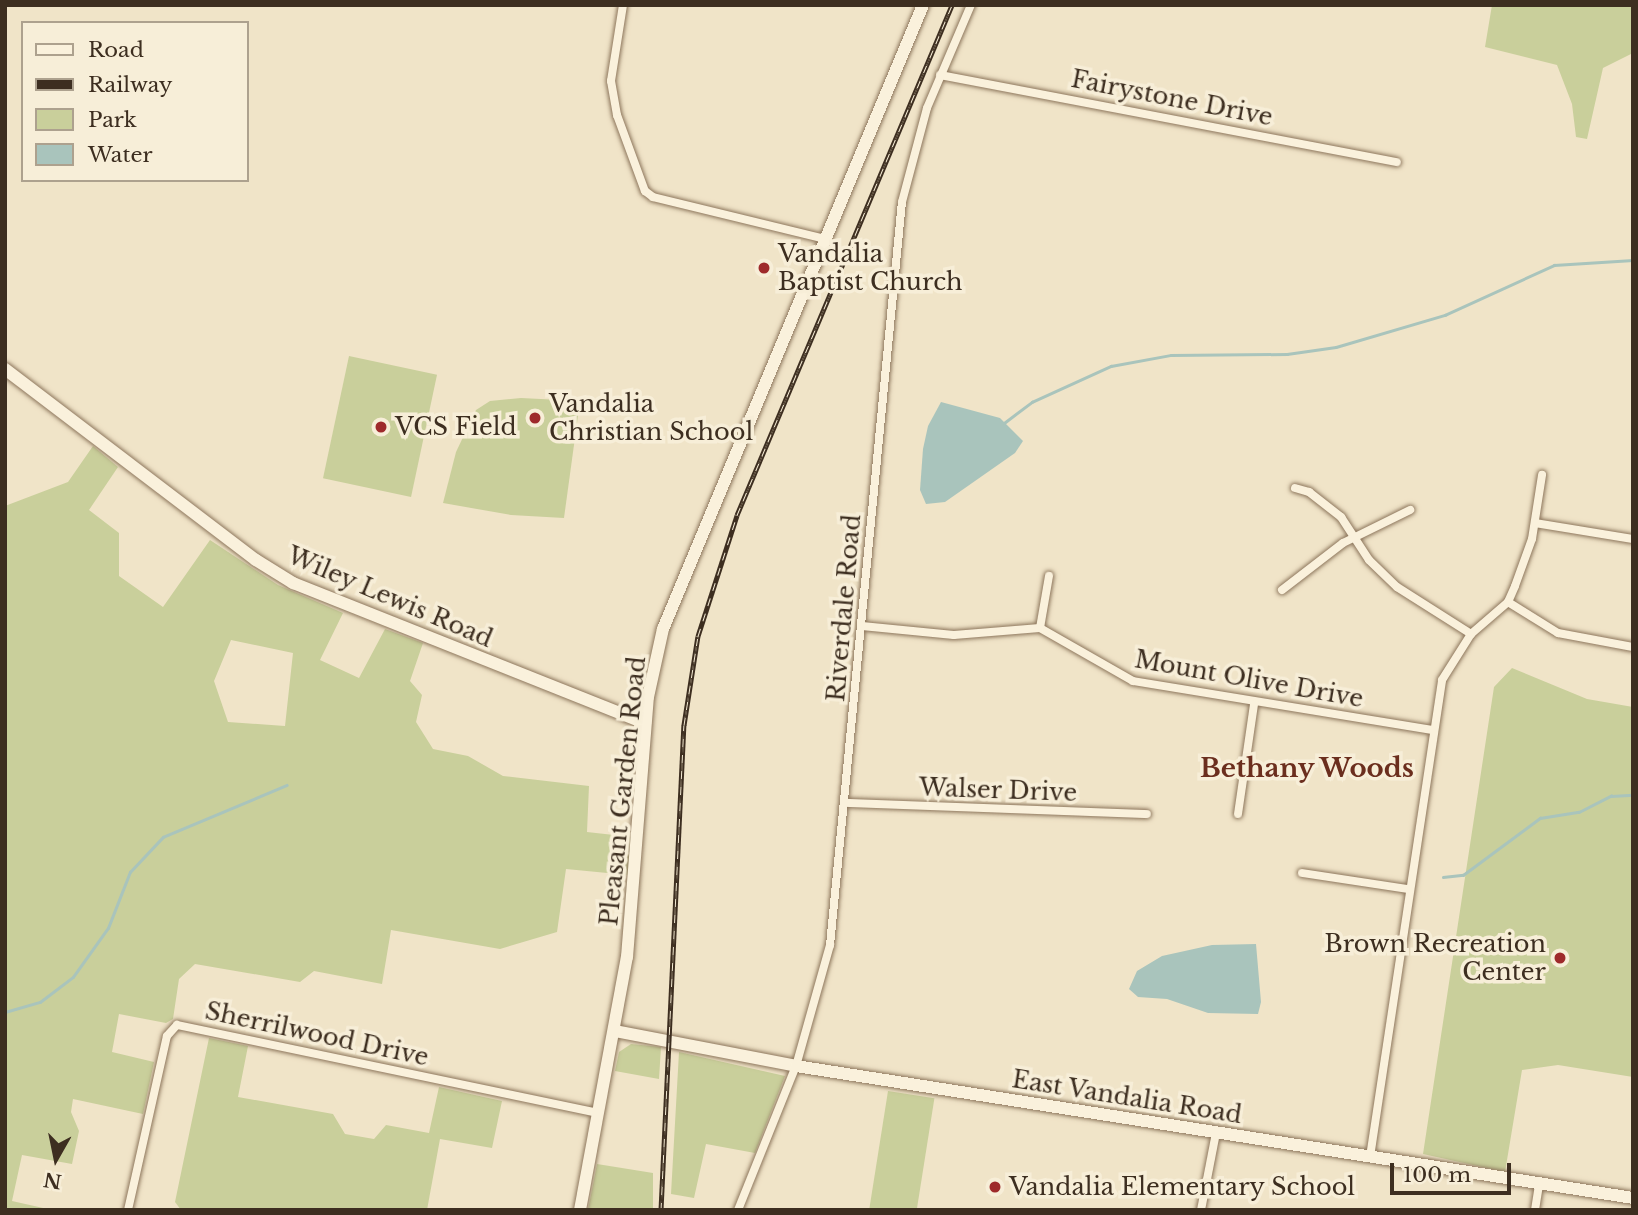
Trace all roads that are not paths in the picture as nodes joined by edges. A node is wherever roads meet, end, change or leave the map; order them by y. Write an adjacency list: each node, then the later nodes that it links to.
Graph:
1 (623, 5): 6 (street)
2 (923, 5): 6 (street, Pleasant Garden Road)
3 (971, 5): 4 (street, Riverdale Road)
4 (940, 75): 5 (street, Fairystone Drive); 17 (street, Riverdale Road)
5 (1397, 162)
6 (825, 239): 22 (street, Pleasant Garden Road)
7 (5, 369): 22 (street, Wiley Lewis Road)
8 (1542, 475): 11 (street)
9 (1295, 488): 12 (street)
10 (1410, 510): 12 (street)
11 (1535, 523): 13 (street); 16 (street)
12 (1356, 536): 15 (street); 19 (street)
13 (1633, 539)
14 (1049, 576): 18 (street)
15 (1282, 590)
16 (1508, 602): 19 (street); 20 (street)
17 (862, 626): 18 (street); 24 (street, Riverdale Road)
18 (1040, 628): 21 (street, Mount Olive Drive)
19 (1471, 634): 23 (street)
20 (1633, 647)
21 (1254, 704): 23 (street, Mount Olive Drive); 26 (street)
22 (645, 723): 29 (street, Pleasant Garden Road)
23 (1433, 730): 28 (street)
24 (847, 803): 25 (street, Walser Drive); 30 (street, Riverdale Road)
25 (1147, 814)
26 (1238, 814)
27 (1302, 873): 28 (street)
28 (1408, 889): 33 (street)
29 (615, 1031): 30 (street, East Vandalia Road); 31 (street, Pleasant Garden Road)
30 (796, 1066): 32 (street, East Vandalia Road); 38 (street, Riverdale Road)
31 (598, 1113): 36 (street, Sherrilwood Drive); 37 (street, Pleasant Garden Road)
32 (1216, 1133): 33 (street, East Vandalia Road); 39 (street)
33 (1370, 1157): 34 (street, East Vandalia Road)
34 (1539, 1184): 35 (street, East Vandalia Road); 40 (street)
35 (1633, 1198)
36 (128, 1210)
37 (580, 1210)
38 (738, 1210)
39 (1201, 1210)
40 (1535, 1210)

